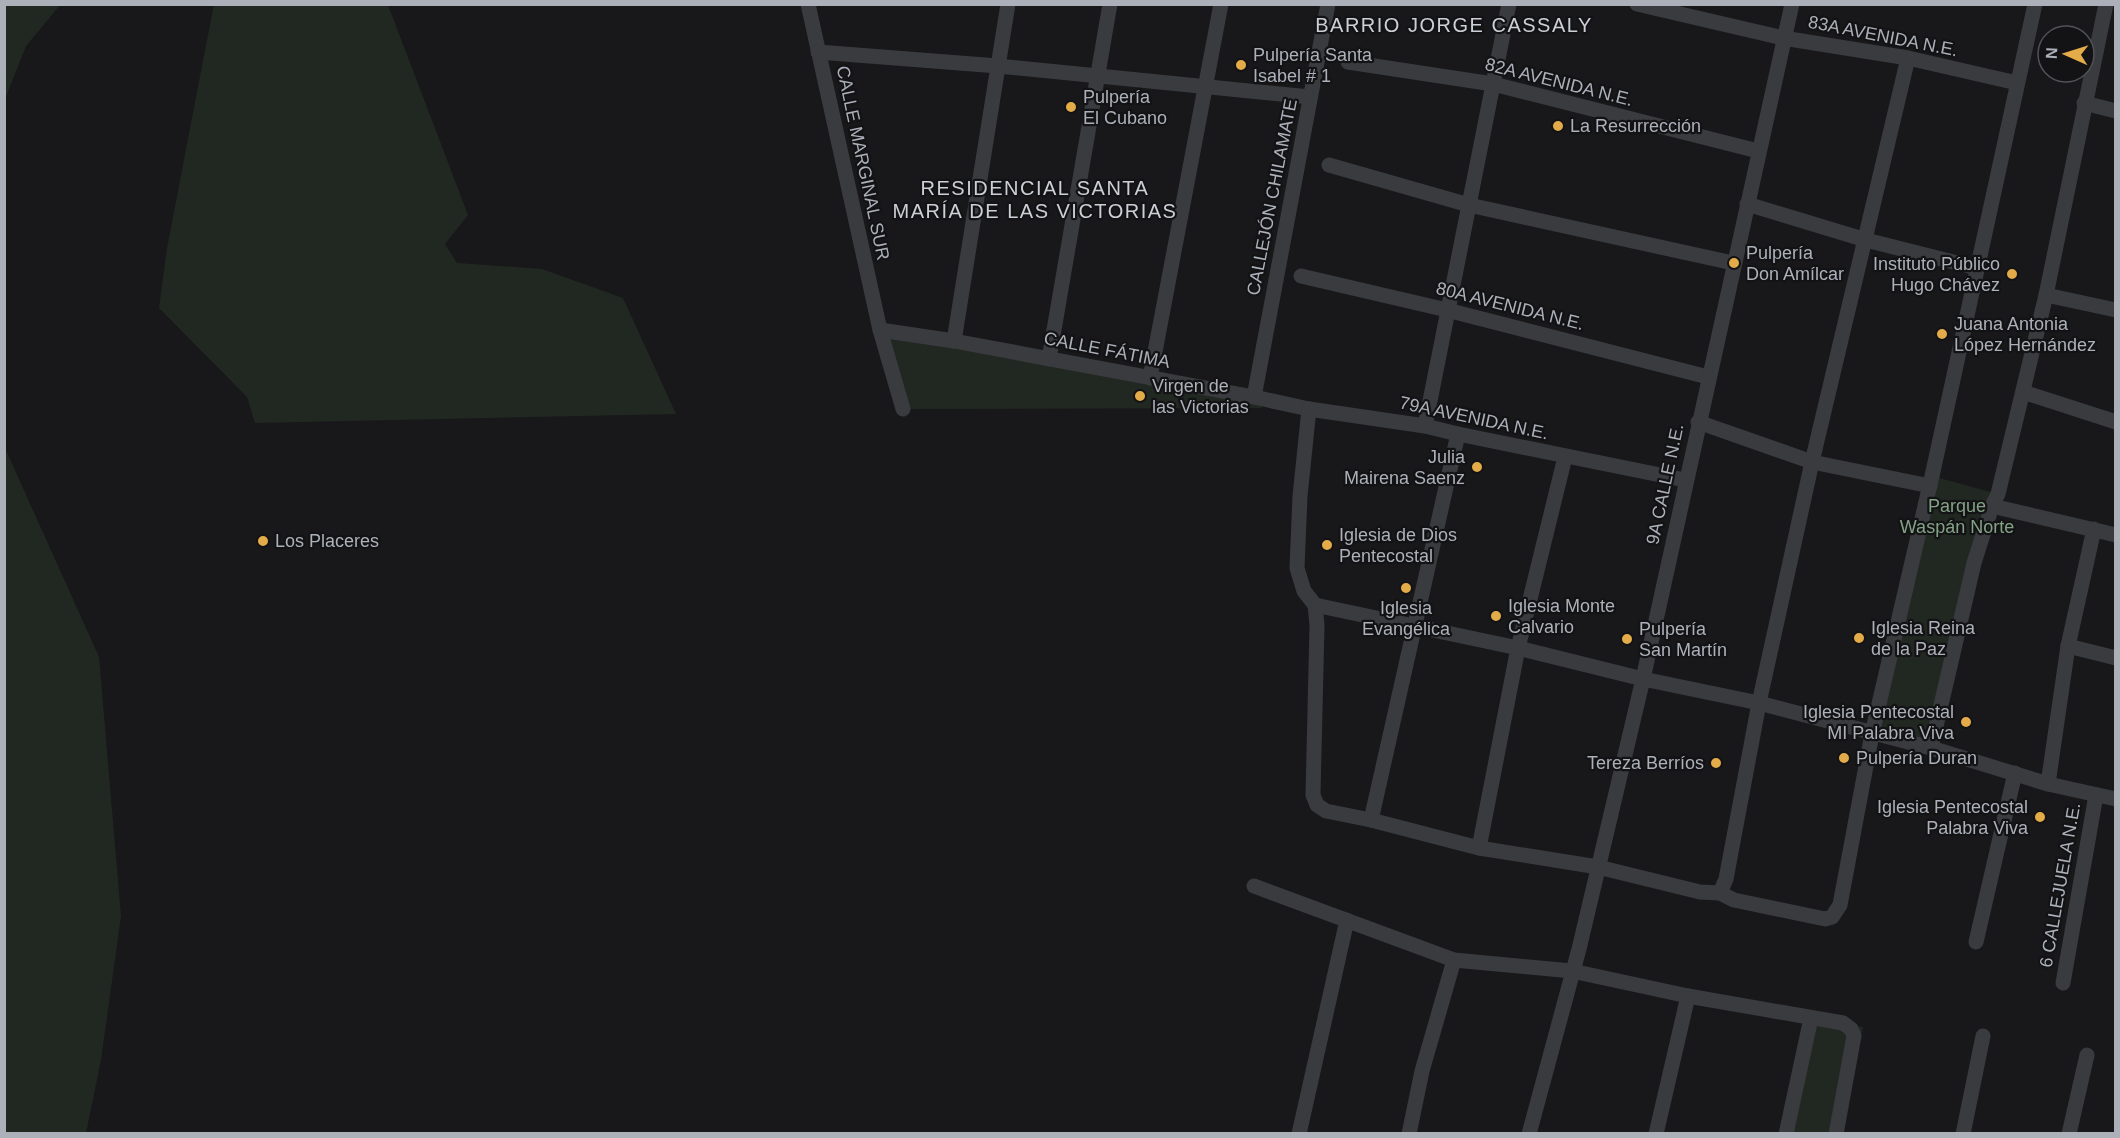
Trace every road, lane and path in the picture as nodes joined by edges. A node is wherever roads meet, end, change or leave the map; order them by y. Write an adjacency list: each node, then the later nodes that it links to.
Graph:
1 (807, 4): 12 (street, CALLE MARGINAL SUR)
2 (1008, 4): 15 (street)
3 (1110, 4): 16 (street)
4 (1221, 4): 19 (street)
5 (1328, 4): 20 (street, CALLEJÓN CHILAMATE)
6 (1509, 4): 18 (street)
7 (1637, 4): 11 (street, 83A AVENIDA N.E.)
8 (1792, 4): 11 (street, 9A CALLE N.E.)
9 (2035, 4): 17 (street)
10 (2106, 4): 21 (street)
11 (1783, 38): 13 (street, 83A AVENIDA N.E.); 23 (street, 9A CALLE N.E.)
12 (818, 52): 15 (street); 34 (street, CALLE MARGINAL SUR)
13 (1908, 58): 17 (street, 83A AVENIDA N.E.); 27 (street)
14 (1348, 62): 18 (street, 82A AVENIDA N.E.)
15 (998, 66): 16 (street); 35 (street)
16 (1098, 76): 19 (street); 36 (street)
17 (2017, 83): 29 (street)
18 (1493, 84): 23 (street, 82A AVENIDA N.E.); 26 (street)
19 (1205, 86): 20 (street); 38 (street)
20 (1310, 97): 40 (street, CALLEJÓN CHILAMATE)
21 (2084, 104): 22 (street); 31 (street)
22 (2115, 111)
23 (1758, 152): 25 (street, 9A CALLE N.E.)
24 (1329, 165): 26 (street)
25 (1747, 204): 27 (street); 28 (street, 9A CALLE N.E.)
26 (1469, 205): 28 (street); 32 (street)
27 (1866, 240): 29 (street); 48 (street)
28 (1734, 263): 37 (street, 9A CALLE N.E.)
29 (1977, 268): 50 (street)
30 (1301, 276): 32 (street, 80A AVENIDA N.E.)
31 (2046, 295): 33 (street); 39 (street)
32 (1447, 310): 37 (street, 80A AVENIDA N.E.); 45 (street)
33 (2115, 310)
34 (880, 330): 35 (street, CALLE FÁTIMA); 41 (street, CALLE MARGINAL SUR)
35 (954, 341): 36 (street, CALLE FÁTIMA)
36 (1049, 359): 38 (street, CALLE FÁTIMA)
37 (1708, 376): 43 (street, 9A CALLE N.E.)
38 (1150, 378): 40 (street, CALLE FÁTIMA)
39 (2023, 393): 44 (street); 51 (street)
40 (1254, 397): 42 (street, 79A AVENIDA N.E.)
41 (903, 409)
42 (1309, 409): 45 (street, 79A AVENIDA N.E.); 54 (street)
43 (1698, 422): 48 (street); 49 (street, 9A CALLE N.E.)
44 (2115, 422)
45 (1425, 426): 46 (street, 79A AVENIDA N.E.)
46 (1458, 434): 47 (street, 79A AVENIDA N.E.); 55 (street)
47 (1565, 457): 49 (street, 79A AVENIDA N.E.); 57 (street)
48 (1812, 462): 50 (street); 60 (street)
49 (1685, 480): 59 (street, 9A CALLE N.E.)
50 (1930, 486): 61 (street)
51 (1992, 506): 52 (street); 62 (street)
52 (2094, 529): 53 (street); 56 (street)
53 (2115, 535)
54 (1314, 605): 55 (street); 67 (street)
55 (1415, 627): 57 (street); 67 (street)
56 (2068, 646): 58 (street); 64 (street)
57 (1518, 648): 59 (street); 68 (street)
58 (2115, 658)
59 (1643, 679): 60 (street); 69 (street, 9A CALLE N.E.)
60 (1759, 703): 61 (street); 71 (street)
61 (1872, 734): 62 (street); 71 (street)
62 (1931, 748): 63 (street)
63 (2015, 773): 64 (street); 73 (street)
64 (2048, 784): 65 (street)
65 (2096, 795): 66 (street); 76 (street, 6 CALLEJUELA N.E.)
66 (2115, 799)
67 (1371, 820): 68 (street)
68 (1479, 848): 69 (street)
69 (1598, 867): 71 (street); 75 (street, 9A CALLE N.E.)
70 (1254, 885): 72 (street)
71 (1720, 892)
72 (1347, 920): 74 (street); 81 (street)
73 (1976, 942)
74 (1454, 960): 75 (street); 82 (street)
75 (1572, 971): 77 (street); 83 (street, 9A CALLE N.E.)
76 (2063, 983)
77 (1688, 996): 78 (street); 84 (street)
78 (1811, 1018): 85 (street); 86 (street)
79 (1983, 1036): 87 (street)
80 (2087, 1055): 88 (street)
81 (1299, 1134)
82 (1409, 1134)
83 (1529, 1134)
84 (1656, 1134)
85 (1786, 1134)
86 (1836, 1134)
87 (1962, 1134)
88 (2069, 1134)

